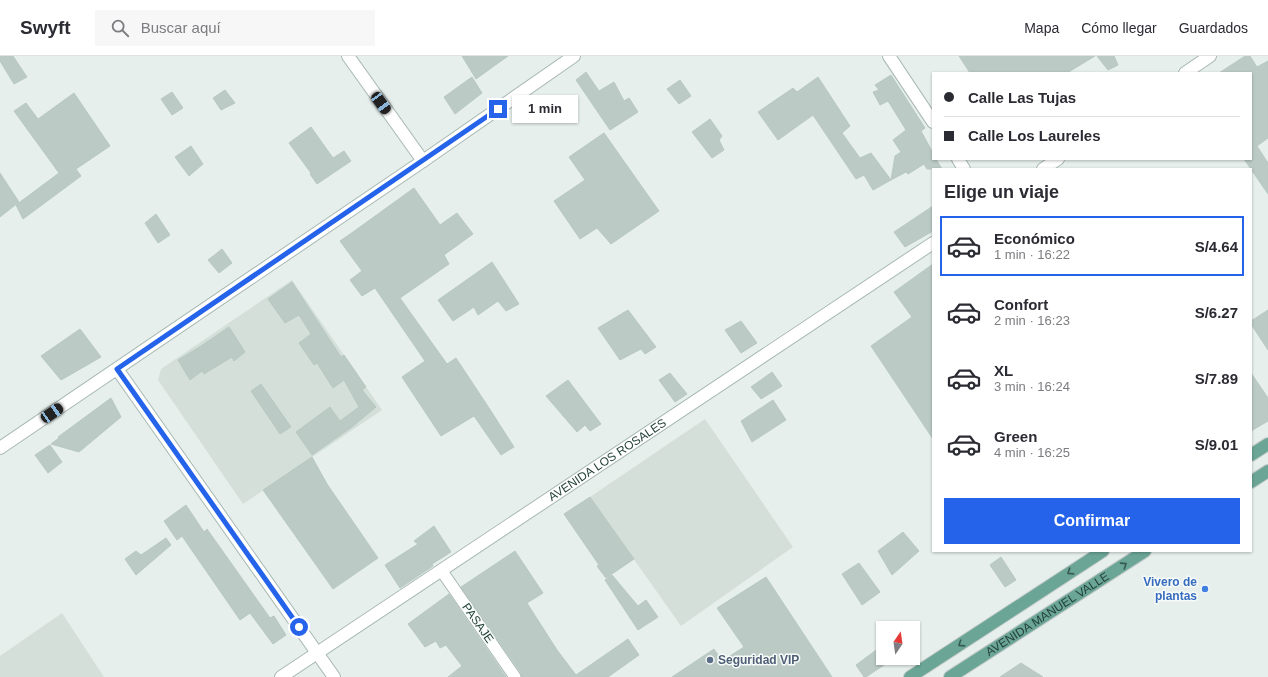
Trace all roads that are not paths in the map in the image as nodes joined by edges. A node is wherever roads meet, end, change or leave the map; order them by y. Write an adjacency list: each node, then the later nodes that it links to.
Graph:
1 (348, 56): 8 (street)
2 (574, 56): 8 (street)
3 (889, 56): 6 (street)
4 (1210, 56): 5 (street)
5 (1186, 72)
6 (932, 120)
7 (1056, 160): 9 (street)
8 (422, 161): 11 (street)
9 (1044, 168)
10 (932, 244): 19 (street, AVENIDA LOS ROSALES)
11 (117, 369): 13 (street); 20 (street)
12 (1268, 444): 14 (main road)
13 (0, 448)
14 (1252, 454)
15 (1268, 471): 16 (main road)
16 (1252, 481)
17 (1101, 552): 24 (main road, AVENIDA MANUEL VALLE, one-way to 24)
18 (1143, 552): 25 (main road, AVENIDA MANUEL VALLE, one-way to 18)
19 (441, 570): 20 (street, AVENIDA LOS ROSALES); 23 (street, PASAJE)
20 (317, 652): 21 (street, AVENIDA LOS ROSALES); 22 (street)
21 (281, 677)
22 (334, 677)
23 (515, 677)
24 (910, 677)
25 (950, 677)

